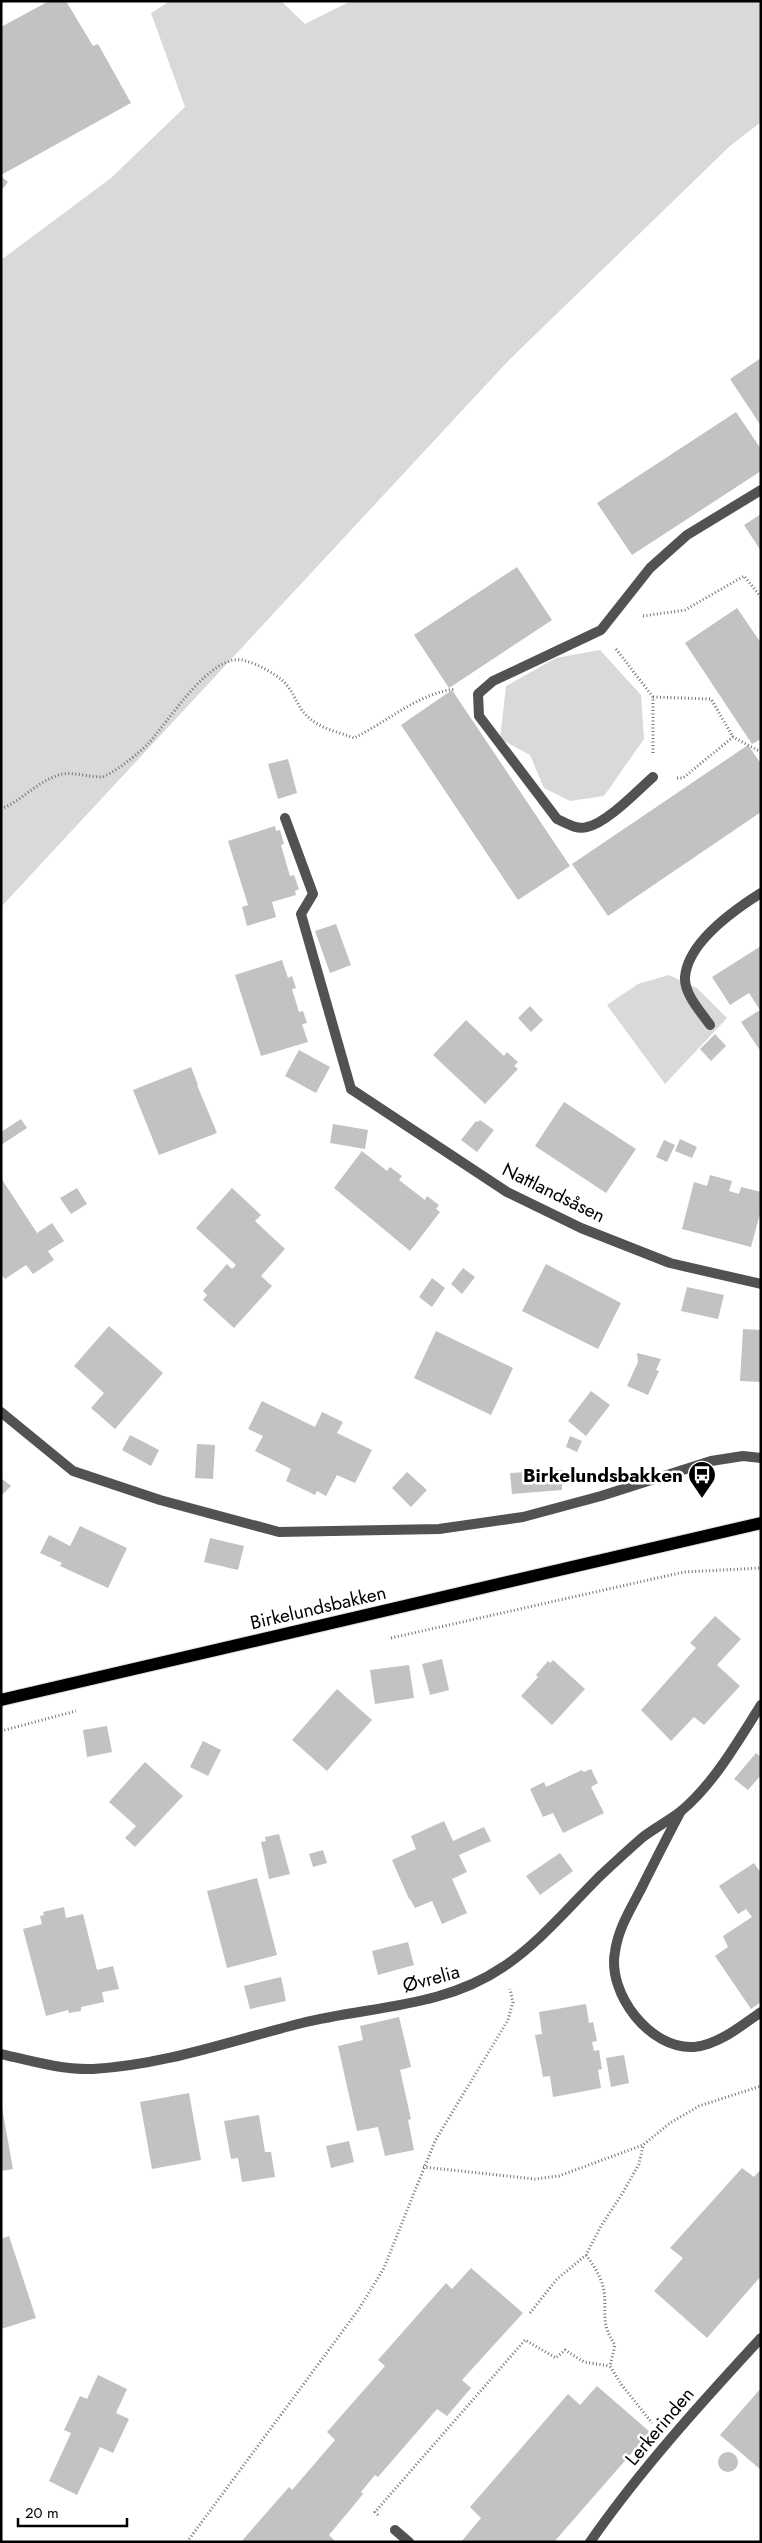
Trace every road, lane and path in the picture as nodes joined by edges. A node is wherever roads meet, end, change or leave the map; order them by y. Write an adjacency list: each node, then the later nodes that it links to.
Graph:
1 (761, 490): 3 (street)
2 (761, 597): 3 (path)
3 (619, 609): 4 (street)
4 (601, 630): 5 (street); 6 (path)
5 (478, 694): 9 (street); 10 (path)
6 (653, 696): 7 (path); 9 (path)
7 (733, 737): 8 (path); 9 (path)
8 (761, 752)
9 (653, 777)
10 (1, 809)
11 (285, 818): 14 (street, Nattlandsåsen)
12 (761, 893): 13 (street)
13 (710, 1025)
14 (761, 1284)
15 (1, 1412): 16 (street)
16 (761, 1458)
17 (761, 1523): 20 (main road, Birkelundsbakken)
18 (761, 1568): 19 (path)
19 (388, 1638)
20 (1, 1700)
21 (761, 1705): 24 (street, Øvrelia)
22 (85, 1709): 23 (path)
23 (1, 1730)
24 (681, 1811): 25 (street, Øvrelia); 26 (street)
25 (503, 1967): 27 (street, Øvrelia); 30 (path)
26 (761, 2012)
27 (1, 2054)
28 (761, 2086): 29 (path)
29 (643, 2145): 30 (path); 31 (path)
30 (423, 2167): 37 (path)
31 (586, 2255): 32 (path); 34 (path)
32 (530, 2313)
33 (761, 2338): 39 (street, Lerkerinden)
34 (610, 2366): 35 (path); 36 (path)
35 (653, 2426)
36 (395, 2530): 38 (street)
37 (187, 2542)
38 (409, 2542)
39 (590, 2542)

